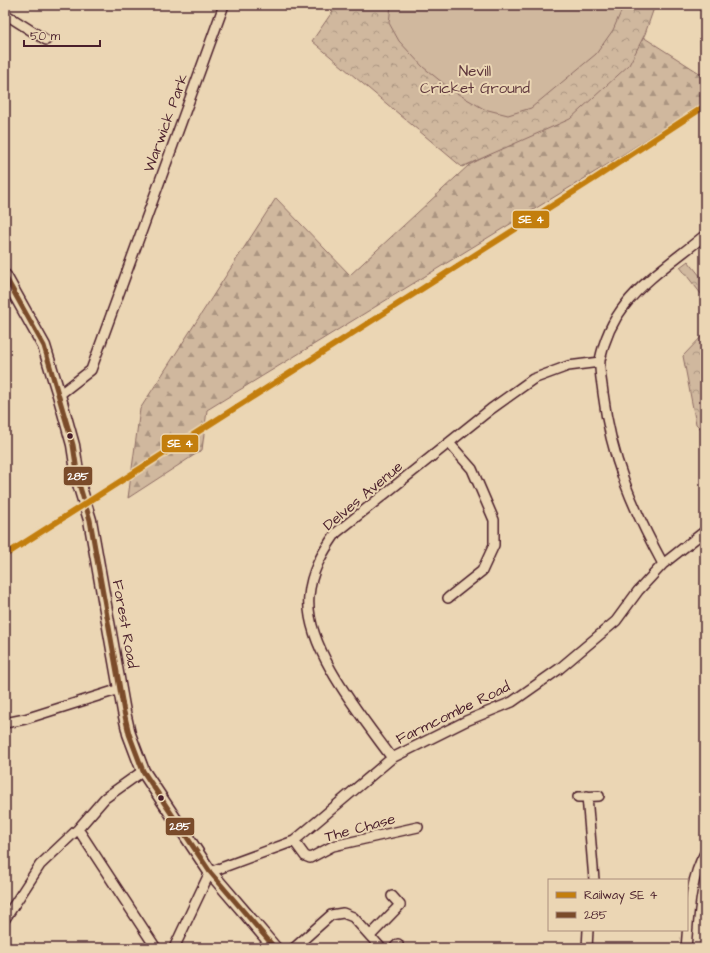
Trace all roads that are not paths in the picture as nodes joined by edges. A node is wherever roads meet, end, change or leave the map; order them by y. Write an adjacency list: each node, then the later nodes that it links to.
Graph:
1 (224, 5): 7 (street, Warwick Park)
2 (5, 14): 3 (street)
3 (46, 40)
4 (705, 235): 6 (street)
5 (5, 276): 7 (street, Forest Road)
6 (600, 362): 8 (street, Delves Avenue); 10 (street)
7 (59, 395): 12 (street, Forest Road)
8 (450, 443): 11 (street); 14 (street, Delves Avenue)
9 (705, 531): 10 (street, Farmcombe Road)
10 (663, 564): 14 (street, Farmcombe Road)
11 (448, 598)
12 (120, 689): 13 (street); 15 (street, Forest Road)
13 (5, 723)
14 (392, 758): 19 (street, Farmcombe Road)
15 (143, 771): 18 (street); 21 (street, Forest Road)
16 (599, 796): 22 (street)
17 (418, 827): 19 (street, The Chase)
18 (78, 828): 24 (street); 29 (street)
19 (294, 841): 21 (street, Farmcombe Road)
20 (705, 853): 25 (street)
21 (210, 872): 30 (street); 31 (street, Forest Road)
22 (594, 879)
23 (392, 896): 28 (street)
24 (5, 919)
25 (688, 929)
26 (588, 931): 34 (street)
27 (688, 931): 35 (street)
28 (370, 936): 32 (street); 33 (street)
29 (156, 948)
30 (174, 948)
31 (274, 948)
32 (294, 948)
33 (381, 948)
34 (587, 948)
35 (686, 948)

